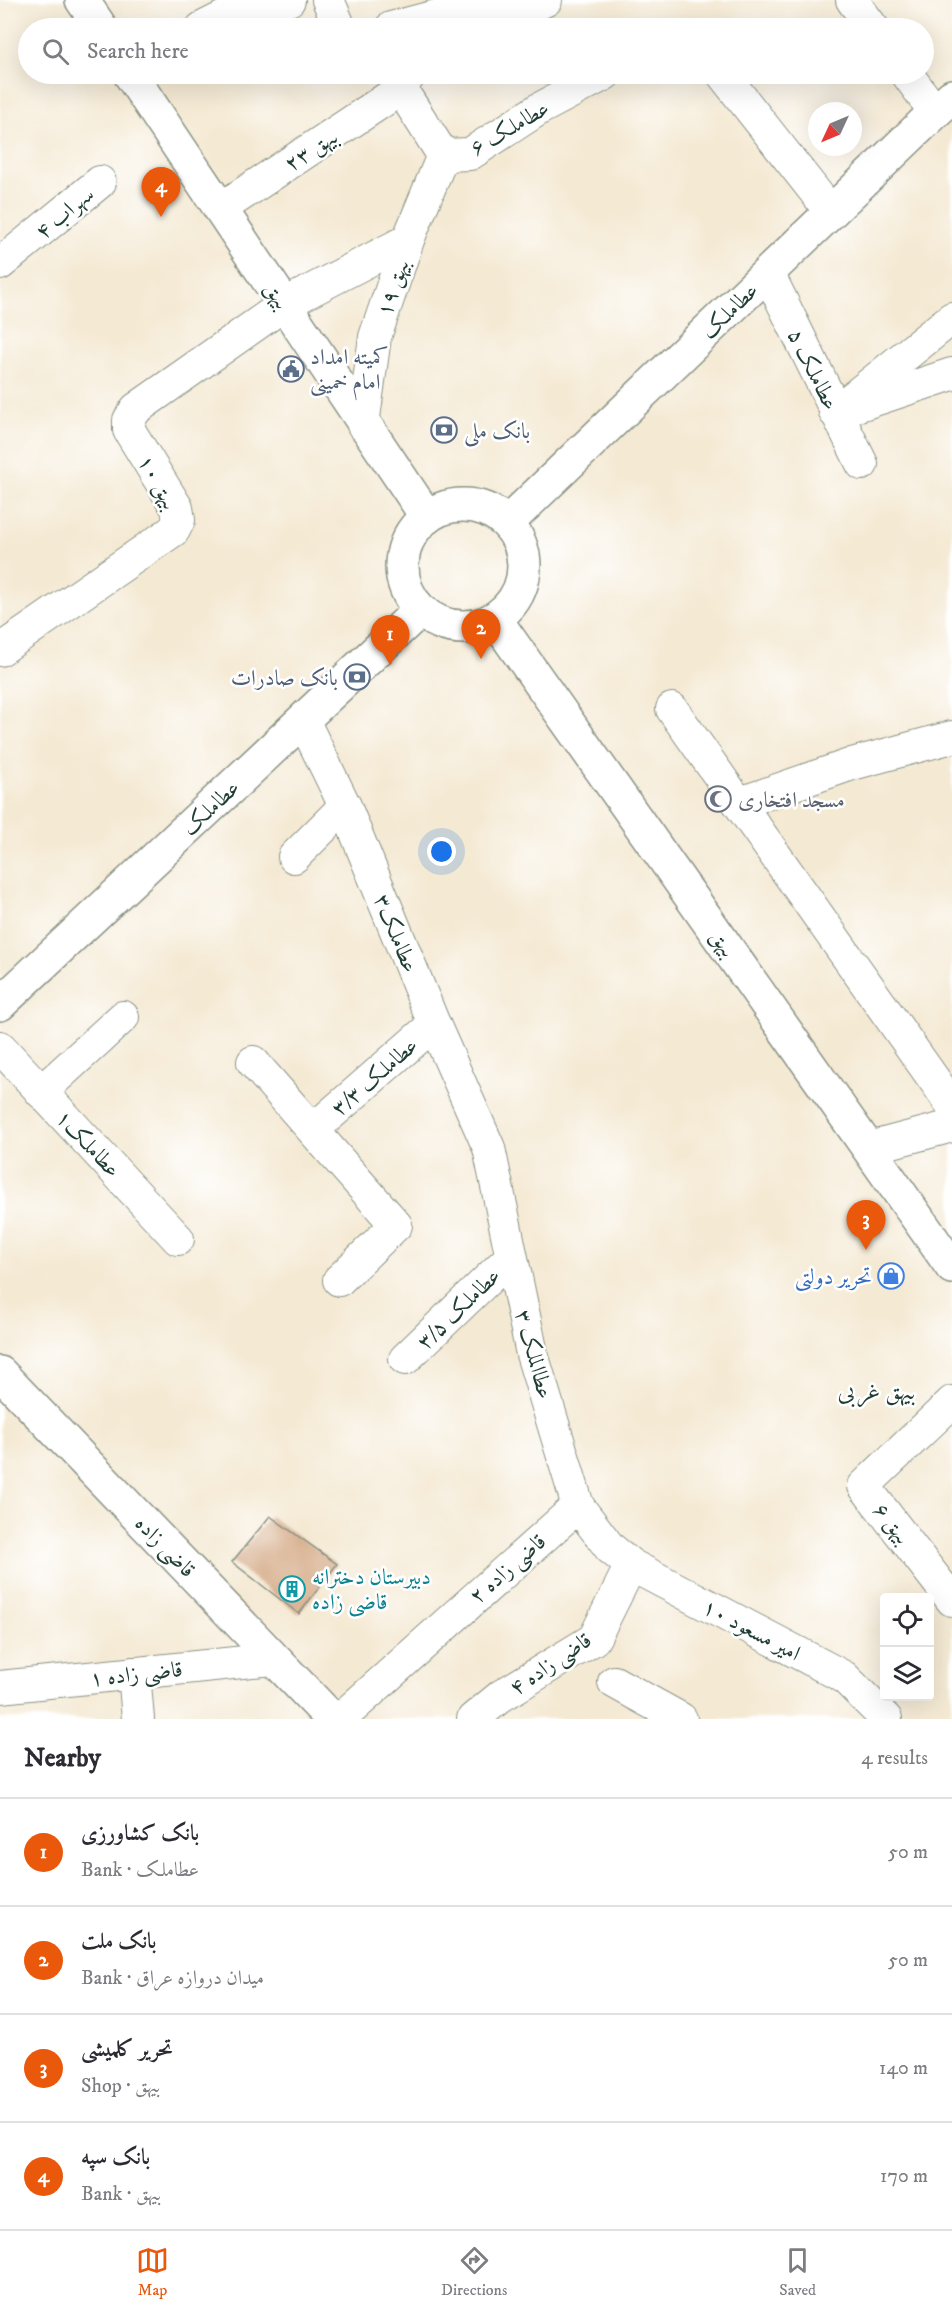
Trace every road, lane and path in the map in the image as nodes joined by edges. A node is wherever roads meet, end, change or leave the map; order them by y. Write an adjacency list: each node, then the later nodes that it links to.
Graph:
1 (82, 0): 7 (main road)
2 (290, 0): 8 (street)
3 (328, 0): 9 (street)
4 (546, 0): 6 (street)
5 (852, 0): 10 (street)
6 (440, 14)
7 (94, 18)
8 (222, 18)
9 (336, 18)
10 (866, 18)
11 (137, 84): 20 (main road, بیهق)
12 (402, 84): 20 (street, بیهق ۲۳)
13 (408, 84): 18 (street)
14 (586, 84): 18 (street, عطاملک ۶)
15 (730, 84): 21 (street)
16 (919, 84): 17 (street)
17 (944, 104): 21 (main road, عطاملک)
18 (443, 155): 22 (street, بیهق ۱۹)
19 (100, 182): 23 (street, سهراب ۴)
20 (220, 209): 25 (main road, بیهق)
21 (831, 213): 24 (main road, عطاملک)
22 (408, 240): 25 (street, بیهق ۱۰); 29 (street, بیهق ۱۹)
23 (0, 264)
24 (768, 273): 28 (street, عطاملک ۵); 32 (main road, عطاملک)
25 (285, 304): 29 (main road, بیهق); 35 (street, بیهق ۱۰)
26 (952, 318): 28 (street)
27 (952, 374): 28 (street)
28 (835, 412): 30 (street, عطاملک ۵)
29 (363, 425): 31 (main road, بیهق)
30 (862, 464)
31 (427, 517): 32 (main road); 33 (main road)
32 (507, 523): 34 (main road)
33 (420, 610): 34 (main road); 37 (main road, عطاملک)
34 (495, 619): 52 (main road, بیهق)
35 (0, 650)
36 (672, 709): 39 (street)
37 (303, 720): 40 (street, عطاملک۳); 42 (main road, عطاملک)
38 (952, 737): 39 (street)
39 (740, 803): 48 (street)
40 (345, 806): 41 (street); 44 (street, عطاملک۳)
41 (294, 857)
42 (0, 1004)
43 (123, 1017): 47 (street)
44 (434, 1024): 50 (street, عطاملک ۳/۳); 51 (street, عطاملک۳)
45 (0, 1047): 47 (street, عطاملک۱)
46 (253, 1062): 50 (street)
47 (41, 1092): 53 (street, عطاملک۱)
48 (952, 1105)
49 (952, 1126): 52 (street)
50 (314, 1128): 56 (street)
51 (489, 1148): 54 (street, عطاالملک ۳)
52 (869, 1149): 55 (main road, بیهق)
53 (178, 1239)
54 (511, 1257): 57 (street, عطاملک ۳/۵); 60 (street, عطاالملک ۳)
55 (952, 1267)
56 (339, 1280)
57 (405, 1359)
58 (0, 1373): 63 (main road, قاضی زاده)
59 (952, 1402): 62 (street, بیهق ۶)
60 (578, 1506): 61 (street, عطاالملک ۳); 69 (street, قاضی زاده ۲)
61 (620, 1556): 70 (street, قاضی زاده ۴); 72 (street, امیر مسعود ۱۰)
62 (952, 1600)
63 (273, 1659): 64 (street, قاضی زاده ۱); 68 (main road, قاضی زاده)
64 (134, 1673): 66 (street, قاضی زاده ۱); 67 (street)
65 (614, 1682): 71 (street)
66 (0, 1687)
67 (138, 1719)
68 (332, 1719)
69 (340, 1719)
70 (473, 1719)
71 (681, 1719)
72 (886, 1719)

